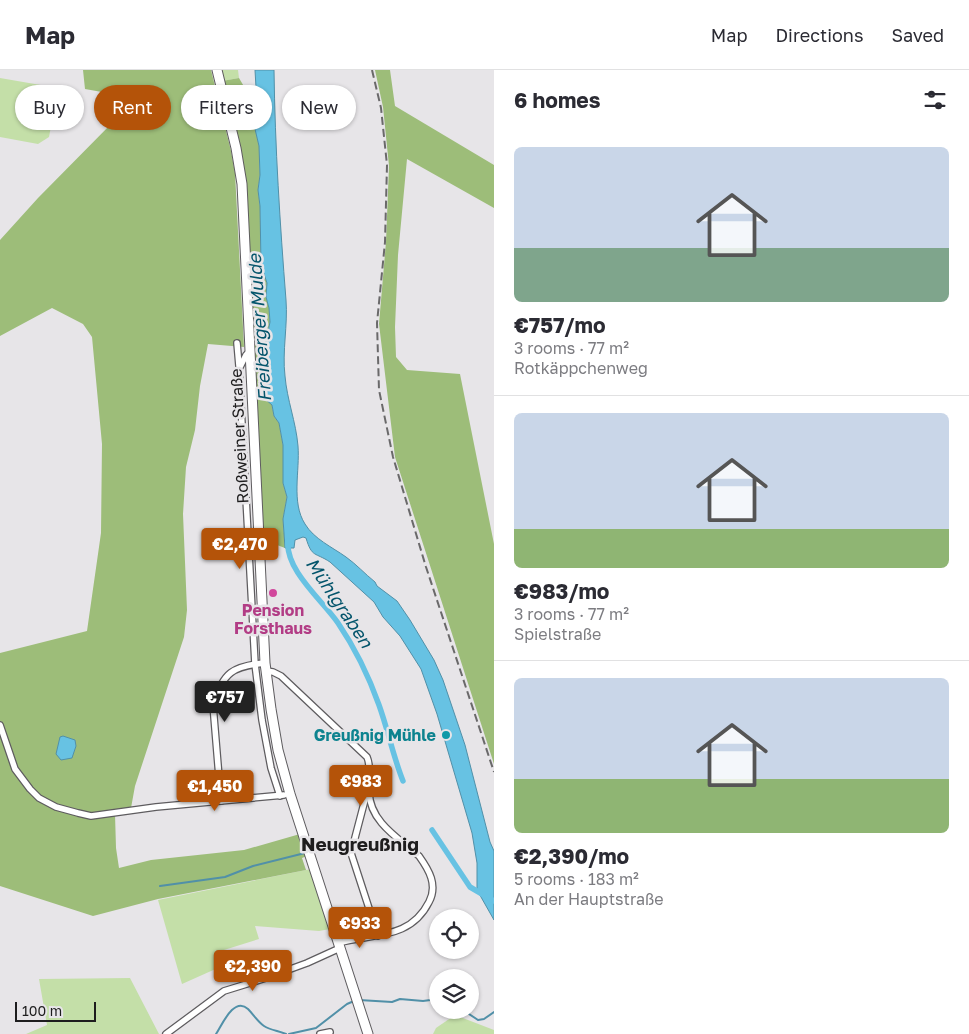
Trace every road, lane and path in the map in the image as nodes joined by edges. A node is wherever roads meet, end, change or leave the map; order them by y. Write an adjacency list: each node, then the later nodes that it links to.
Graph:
1 (217, 70): 3 (main road, Roßweiner Straße)
2 (237, 344): 4 (street)
3 (249, 352): 4 (street); 5 (main road, Roßweiner Straße)
4 (239, 369): 6 (street)
5 (260, 559): 6 (street); 8 (main road, Roßweiner Straße)
6 (249, 560): 7 (street)
7 (252, 618): 8 (street); 9 (street)
8 (263, 618): 10 (main road, Roßweiner Straße)
9 (255, 664): 10 (street); 14 (street); 15 (street)
10 (266, 667): 12 (street); 13 (main road, Roßweiner Straße)
11 (0, 726): 15 (street)
12 (368, 789): 16 (street); 16 (street)
13 (290, 794): 14 (street); 17 (main road, Roßweiner Straße)
14 (280, 796): 15 (street)
15 (221, 801)
16 (378, 936): 17 (street)
17 (339, 946): 19 (street); 21 (main road, Roßweiner Straße)
18 (330, 1032): 20 (street)
19 (166, 1034)
20 (320, 1034)
21 (368, 1034)

